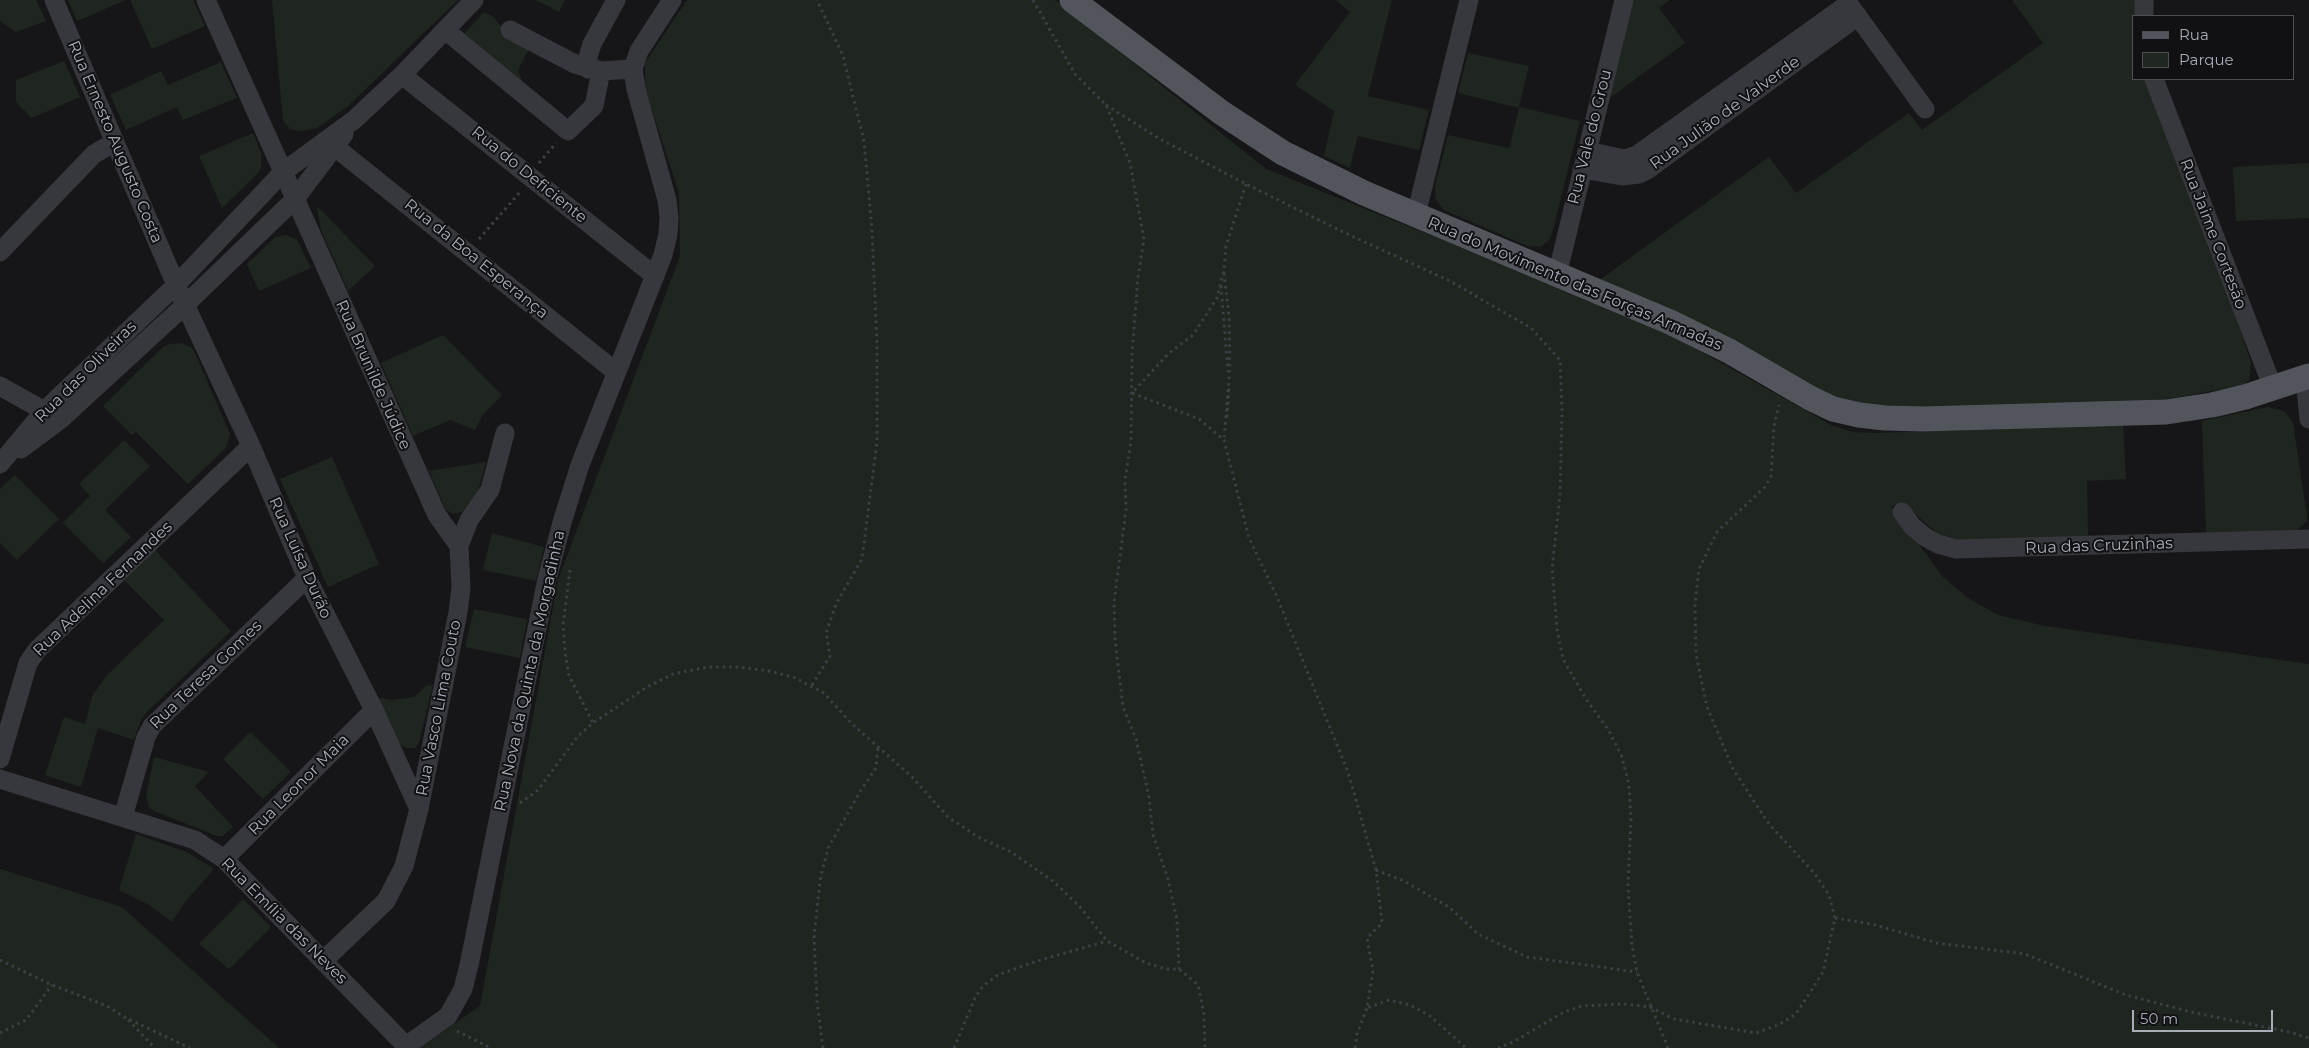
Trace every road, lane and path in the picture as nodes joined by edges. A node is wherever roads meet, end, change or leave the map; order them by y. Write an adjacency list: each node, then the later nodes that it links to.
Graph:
1 (54, 0): 23 (street, Rua Ernesto Augusto Costa)
2 (206, 0): 27 (street)
3 (474, 0): 14 (street, Rua das Oliveiras)
4 (616, 0): 17 (street)
5 (672, 0): 16 (street)
6 (817, 0): 56 (path)
7 (1033, 0): 20 (path)
8 (1072, 0): 30 (main road, Rua do Movimento das Forças Armadas)
9 (1469, 0): 30 (street)
10 (1624, 0): 25 (street, Rua Vale do Grou)
11 (2144, 0): 13 (street)
12 (1850, 7): 21 (street); 25 (street, Rua Julião de Valverde); 26 (street, Rua Julião de Valverde)
13 (2144, 15)
14 (445, 30): 17 (street); 18 (street, Rua das Oliveiras)
15 (510, 30): 17 (street)
16 (633, 69): 17 (street); 34 (street, Rua Nova da Quinta da Morgadinha)
17 (594, 70)
18 (402, 75): 22 (street, Rua das Oliveiras); 34 (street, Rua do Deficiente)
19 (2154, 80): 42 (street, Rua Jaime Cortesão)
20 (1106, 104): 28 (path); 43 (path)
21 (1925, 109)
22 (354, 120): 24 (street, Rua das Oliveiras); 27 (street, Rua das Oliveiras)
23 (115, 142): 31 (street); 36 (street, Rua Ernesto Augusto Costa)
24 (335, 147): 29 (street, Rua das Oliveiras); 38 (street, Rua da Boa Esperança)
25 (1587, 151): 26 (street, Rua Vale do Grou)
26 (1582, 169): 33 (street, Rua Vale do Grou)
27 (283, 172): 29 (street); 36 (street, Rua das Oliveiras)
28 (1246, 184): 32 (path); 72 (path)
29 (295, 199): 37 (street, Rua das Oliveiras); 53 (street, Rua Brunilde Júdice)
30 (1416, 215): 33 (main road, Rua do Movimento das Forças Armadas)
31 (0, 252)
32 (1224, 270): 35 (path); 48 (path)
33 (1557, 274): 40 (main road, Rua do Movimento das Forças Armadas)
34 (655, 276): 38 (street, Rua Nova da Quinta da Morgadinha)
35 (1221, 282): 43 (path); 48 (path)
36 (176, 284): 37 (street); 44 (street, Rua das Oliveiras)
37 (185, 304): 46 (street, Rua das Oliveiras); 49 (street, Rua Luísa Durão)
38 (616, 372): 63 (street, Rua Nova da Quinta da Morgadinha)
39 (2307, 377): 42 (main road, Rua do Movimento das Forças Armadas); 45 (street)
40 (1786, 384): 42 (main road, Rua do Movimento das Forças Armadas); 67 (path)
41 (0, 386): 44 (street)
42 (2273, 388)
43 (1132, 393): 48 (path); 71 (path)
44 (44, 410): 46 (street); 50 (street, Rua das Oliveiras)
45 (2309, 419)
46 (60, 420): 50 (street, Rua das Oliveiras)
47 (504, 433): 53 (street, Rua Vasco Lima Couto)
48 (1224, 440): 66 (path)
49 (251, 446): 55 (street, Rua Luísa Durão); 60 (street, Rua Adelina Fernandes)
50 (0, 464)
51 (1902, 512): 52 (street, Rua das Cruzinhas)
52 (2309, 539)
53 (459, 546): 62 (street, Rua Vasco Lima Couto)
54 (570, 568): 58 (path)
55 (307, 578): 57 (street, Rua Luísa Durão); 64 (street, Rua Teresa Gomes)
56 (812, 685): 58 (path); 59 (path)
57 (374, 710): 62 (street, Rua Luísa Durão); 65 (street, Rua Leonor Maia)
58 (593, 723): 63 (path)
59 (878, 746): 68 (path); 84 (path)
60 (0, 759)
61 (0, 779): 64 (street, Rua Emília das Neves)
62 (420, 808): 70 (street, Rua Vasco Lima Couto)
63 (500, 809): 77 (street, Rua Nova da Quinta da Morgadinha)
64 (123, 817): 65 (street, Rua Emília das Neves)
65 (224, 860): 70 (street, Rua Emília das Neves)
66 (1376, 870): 72 (path); 75 (path)
67 (1834, 918): 74 (path); 79 (path)
68 (1107, 941): 71 (path); 85 (path)
69 (0, 960): 73 (path)
70 (324, 960): 80 (street, Rua Emília das Neves)
71 (1179, 970): 86 (path)
72 (1637, 972): 74 (path)
73 (52, 985): 76 (path); 78 (path)
74 (1650, 1007): 89 (path); 90 (path)
75 (1367, 1008): 87 (path); 88 (path)
76 (126, 1018): 81 (path); 82 (path)
77 (438, 1024): 80 (street, Rua Nova da Quinta da Morgadinha); 83 (path)
78 (0, 1033)
79 (2309, 1038)
80 (406, 1046)
81 (155, 1048)
82 (190, 1048)
83 (491, 1048)
84 (823, 1048)
85 (954, 1048)
86 (1205, 1048)
87 (1355, 1048)
88 (1466, 1048)
89 (1498, 1048)
90 (1668, 1048)

